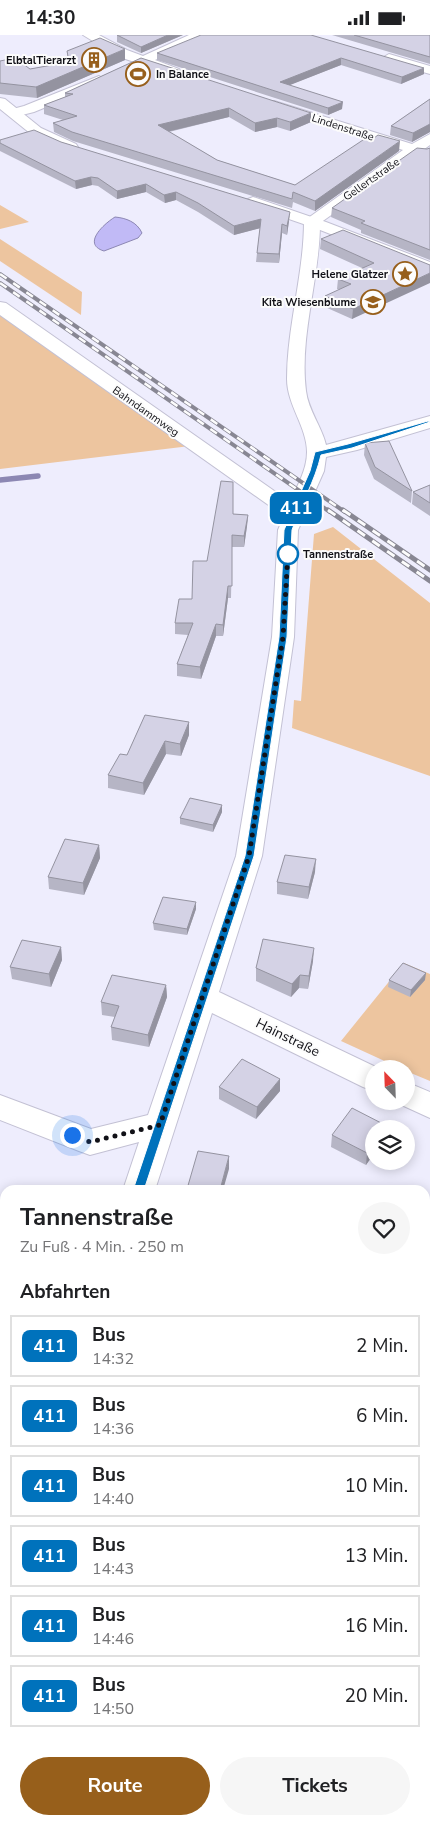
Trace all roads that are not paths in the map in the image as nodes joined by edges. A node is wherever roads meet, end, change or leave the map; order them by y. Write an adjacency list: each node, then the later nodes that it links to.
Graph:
1 (89, 35): 4 (street)
2 (199, 35): 4 (street)
3 (375, 54): 5 (street)
4 (142, 61): 6 (street); 9 (street)
5 (430, 70)
6 (189, 77)
7 (265, 101): 11 (street, Lindenstraße)
8 (0, 102): 9 (street)
9 (14, 113): 12 (street)
10 (430, 138): 11 (street, Gellertstraße)
11 (414, 149): 13 (street, Lindenstraße); 15 (street, Gellertstraße)
12 (84, 151)
13 (430, 154)
14 (238, 197): 15 (street)
15 (312, 221): 16 (street); 19 (street)
16 (430, 268)
17 (0, 307): 20 (street, Bahndammweg)
18 (430, 422): 19 (street)
19 (317, 453): 20 (street)
20 (294, 514): 21 (street)
21 (202, 996): 22 (street, Hainstraße); 26 (street)
22 (365, 1075)
23 (415, 1098): 24 (street)
24 (430, 1106)
25 (0, 1107): 26 (street)
26 (160, 1125): 27 (street)
27 (141, 1185)

